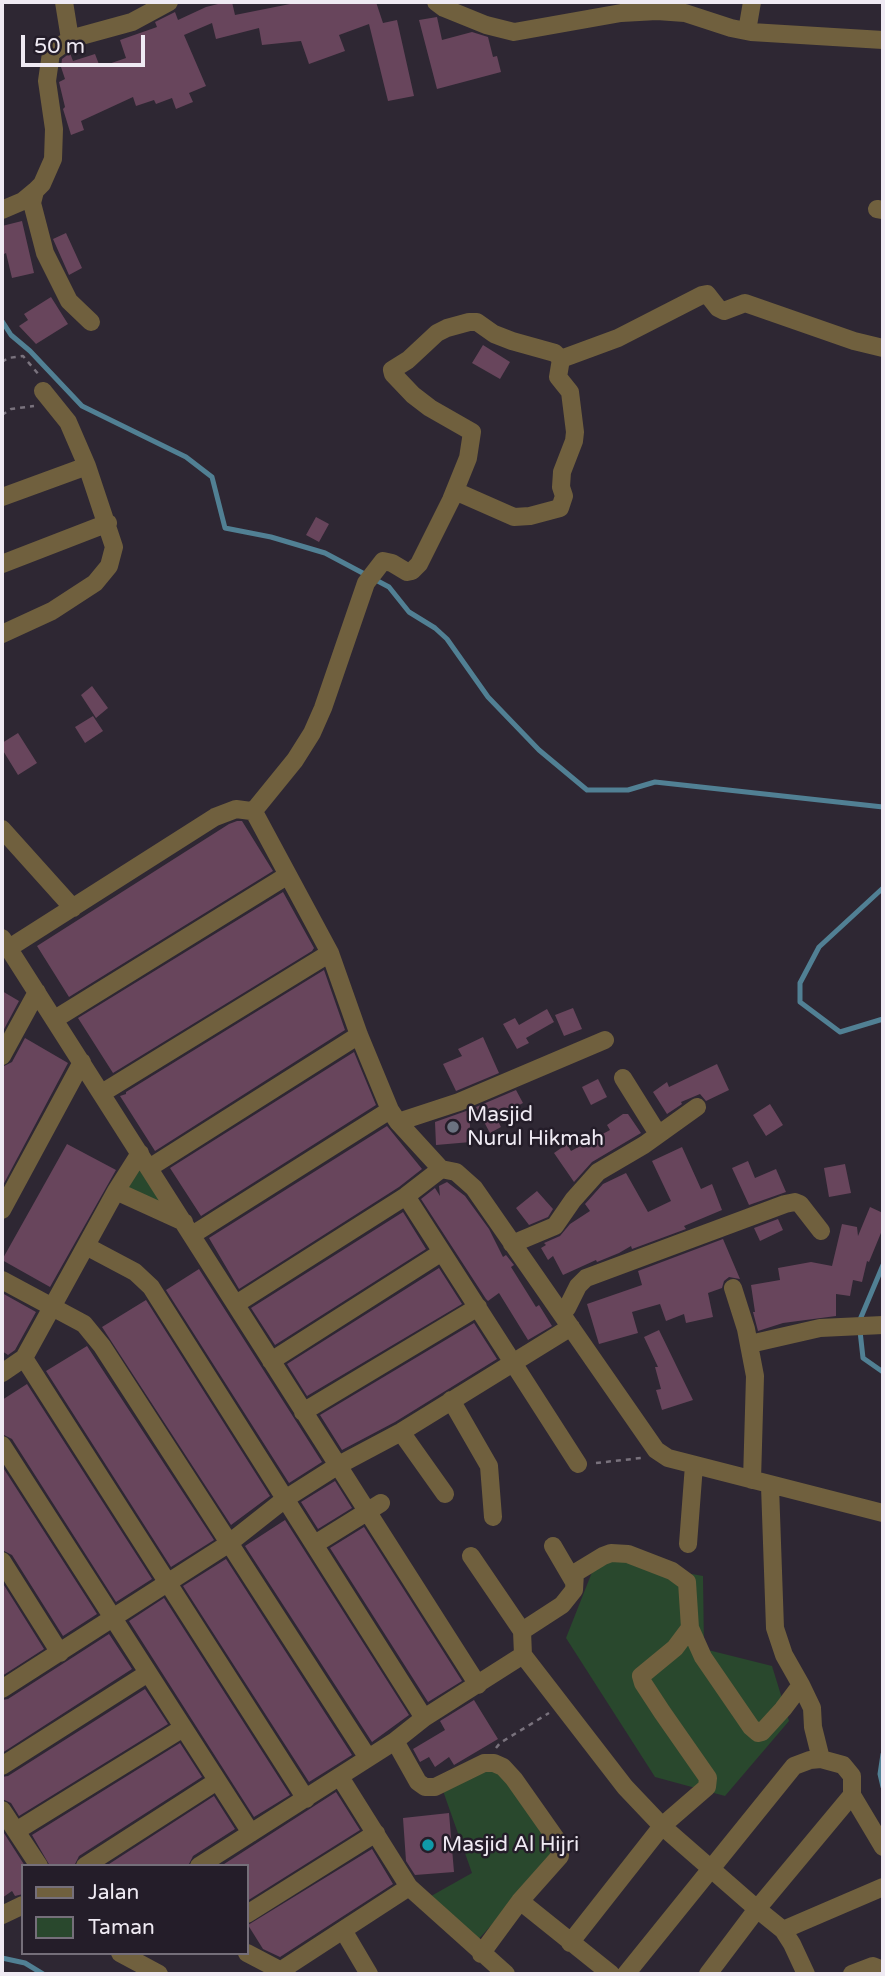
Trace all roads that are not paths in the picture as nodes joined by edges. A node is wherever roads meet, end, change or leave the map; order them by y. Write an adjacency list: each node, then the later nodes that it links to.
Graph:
1 (64, 2): 6 (street)
2 (169, 2): 6 (street)
3 (436, 2): 5 (street)
4 (752, 2): 5 (street)
5 (747, 31): 7 (street)
6 (70, 38): 8 (street)
7 (883, 40)
8 (35, 191): 9 (street); 10 (street)
9 (7, 208)
10 (91, 322)
11 (883, 348): 12 (street)
12 (561, 359): 15 (street); 15 (street)
13 (43, 391): 14 (street)
14 (87, 466): 16 (street); 17 (street)
15 (455, 491): 20 (street)
16 (2, 497)
17 (108, 523): 18 (street); 19 (street)
18 (2, 564)
19 (2, 634)
20 (253, 810): 22 (street); 23 (street)
21 (2, 829): 23 (street)
22 (288, 875): 25 (street); 27 (street)
23 (73, 908): 24 (street)
24 (5, 943): 26 (street)
25 (330, 953): 28 (street); 33 (street)
26 (37, 992): 27 (street); 30 (street)
27 (55, 1019): 31 (street)
28 (359, 1035): 35 (street); 37 (street)
29 (605, 1040): 35 (street)
30 (2, 1056)
31 (82, 1062): 33 (street); 41 (street)
32 (623, 1078): 36 (street)
33 (102, 1093): 37 (street)
34 (696, 1107): 36 (street)
35 (394, 1116): 38 (street); 42 (street)
36 (658, 1134): 44 (street)
37 (144, 1161): 39 (street); 42 (street)
38 (441, 1169): 40 (street); 44 (street)
39 (116, 1191): 42 (street); 45 (street)
40 (406, 1196): 46 (street); 49 (street)
41 (2, 1210)
42 (188, 1229): 49 (street)
43 (821, 1231): 52 (street)
44 (512, 1244): 52 (street)
45 (86, 1246): 50 (street); 69 (street)
46 (442, 1252): 51 (street); 56 (street)
47 (2, 1280): 50 (street)
48 (733, 1288): 54 (street)
49 (236, 1304): 56 (street)
50 (52, 1307): 55 (street); 73 (street)
51 (478, 1307): 57 (street); 60 (street)
52 (566, 1320): 57 (street); 64 (street)
53 (878, 1324): 54 (street)
54 (750, 1344): 66 (street)
55 (24, 1358): 58 (street); 80 (street)
56 (271, 1361): 60 (street)
57 (514, 1362): 59 (street); 63 (street)
58 (2, 1373)
59 (451, 1400): 61 (street); 72 (street)
60 (303, 1412): 65 (street)
61 (401, 1432): 65 (street); 68 (street)
62 (2, 1445): 81 (street)
63 (578, 1464)
64 (694, 1465): 66 (street); 75 (street)
65 (337, 1466): 69 (street); 70 (street)
66 (752, 1480): 67 (street)
67 (770, 1486): 71 (street); 88 (street)
68 (445, 1494)
69 (285, 1499): 73 (street); 74 (street)
70 (373, 1508): 74 (street); 87 (street)
71 (883, 1513)
72 (493, 1517)
73 (228, 1544): 80 (street); 93 (street)
74 (314, 1544): 90 (street)
75 (688, 1544)
76 (553, 1546): 79 (street)
77 (471, 1556): 83 (street)
78 (2, 1561): 84 (street)
79 (574, 1582): 82 (street); 83 (street)
80 (169, 1583): 81 (street); 99 (street)
81 (113, 1619): 84 (street); 86 (street)
82 (690, 1628): 88 (street); 101 (street)
83 (522, 1631): 85 (street)
84 (61, 1653): 89 (street)
85 (523, 1655): 87 (street); 101 (street)
86 (148, 1673): 91 (street); 95 (street)
87 (478, 1685): 90 (street)
88 (801, 1685): 94 (street)
89 (2, 1689)
90 (424, 1718): 92 (street)
91 (183, 1728): 97 (street); 102 (street)
92 (395, 1741): 93 (street); 112 (street)
93 (368, 1758): 96 (street)
94 (821, 1759): 98 (street); 109 (street)
95 (2, 1766)
96 (340, 1777): 99 (street); 104 (street)
97 (218, 1780): 103 (street); 107 (street)
98 (852, 1795): 105 (street); 114 (street)
99 (306, 1799): 103 (street)
100 (2, 1810): 102 (street)
101 (662, 1826): 109 (street); 119 (street)
102 (16, 1831): 106 (street)
103 (251, 1833): 108 (street)
104 (376, 1833): 110 (street); 115 (street)
105 (883, 1847)
106 (38, 1864)
107 (88, 1864)
108 (202, 1864)
109 (709, 1870): 114 (street); 129 (street)
110 (409, 1887): 117 (street); 121 (street)
111 (883, 1887): 118 (street)
112 (520, 1901): 119 (street); 121 (street)
113 (21, 1906): 116 (street)
114 (757, 1909): 118 (street); 123 (street)
115 (248, 1913)
116 (2, 1915)
117 (343, 1930): 124 (street); 126 (street)
118 (783, 1930): 132 (street)
119 (570, 1943): 128 (street)
120 (248, 1954): 124 (street)
121 (481, 1954): 127 (street)
122 (124, 1955): 125 (street)
123 (722, 1957): 130 (street); 131 (street)
124 (284, 1973)
125 (159, 1974)
126 (369, 1974)
127 (506, 1974)
128 (611, 1974)
129 (626, 1974)
130 (708, 1974)
131 (730, 1974)
132 (806, 1974)
133 (852, 1974): 134 (street)
134 (883, 1974)

